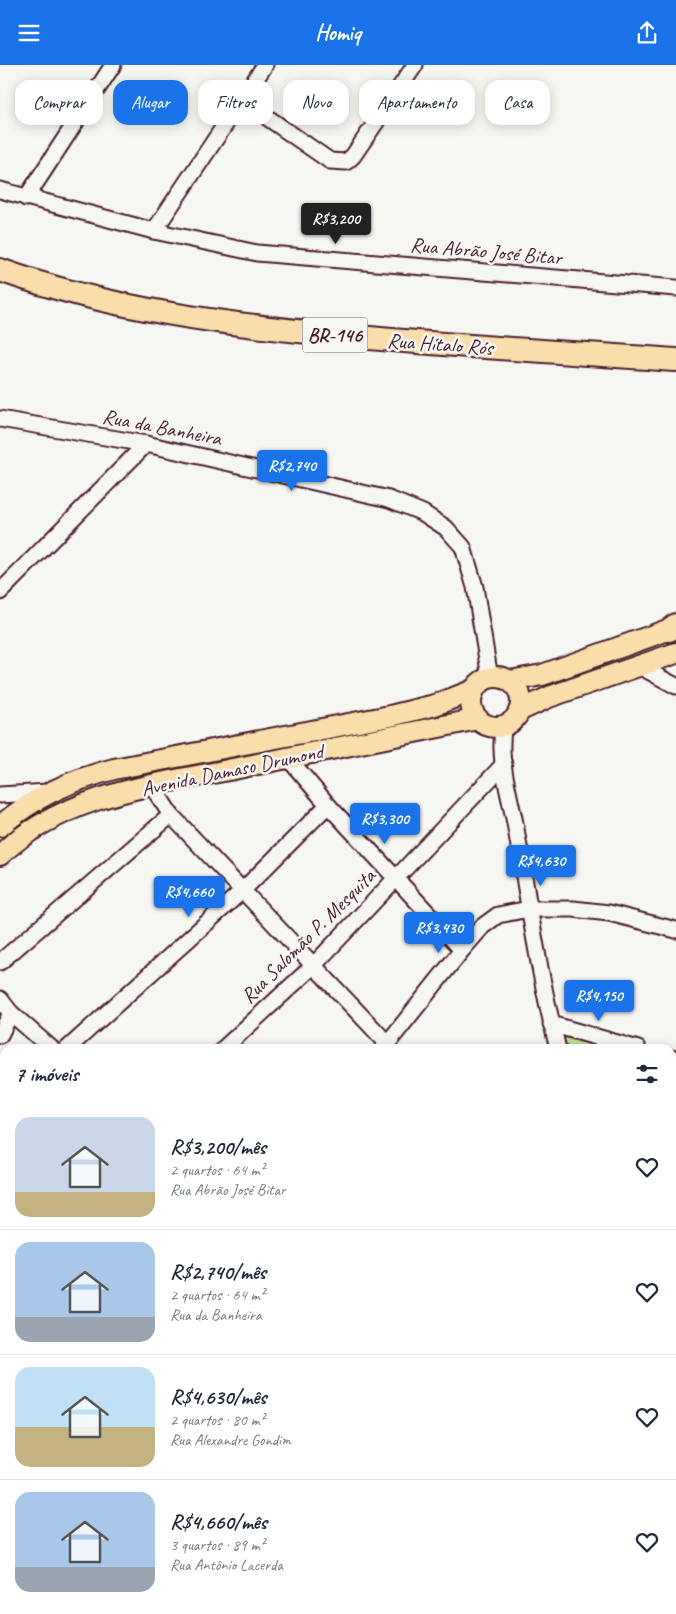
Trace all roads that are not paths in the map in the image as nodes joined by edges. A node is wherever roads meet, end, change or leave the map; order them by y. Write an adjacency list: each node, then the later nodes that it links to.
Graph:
1 (113, 65): 8 (street)
2 (265, 65): 4 (street)
3 (415, 65): 5 (street)
4 (255, 80)
5 (273, 121)
6 (225, 125): 9 (street)
7 (0, 190): 8 (street, Rua Abrão José Bitar)
8 (26, 198): 9 (street, Rua Abrão José Bitar)
9 (154, 231): 11 (street, Rua Abrão José Bitar)
10 (0, 270): 12 (highway, Rua Hítalo Rós / BR-146)
11 (676, 288)
12 (676, 360)
13 (1, 420): 14 (street, Rua da Banheira)
14 (146, 444): 15 (street); 19 (street, Rua da Banheira)
15 (0, 592)
16 (674, 627): 20 (main road)
17 (676, 653): 18 (main road)
18 (639, 666): 21 (street); 23 (main road)
19 (490, 678): 20 (main road); 22 (main road)
20 (510, 681): 23 (main road)
21 (676, 686)
22 (474, 690): 24 (main road); 29 (main road, Avenida Damaso Drumond)
23 (519, 711): 25 (main road)
24 (478, 719): 25 (main road); 26 (main road, Avenida Damaso Drumond)
25 (504, 725): 27 (street)
26 (288, 758): 28 (main road, Avenida Damaso Drumond); 31 (street)
27 (504, 764): 35 (street, Rua Salomão P. Mesquita); 37 (street)
28 (152, 786): 32 (street); 34 (main road, Avenida Damaso Drumond)
29 (48, 791): 30 (street); 33 (main road, Avenida Damaso Drumond)
30 (0, 795)
31 (328, 805): 35 (street); 36 (street)
32 (171, 815): 36 (street); 40 (street)
33 (0, 827)
34 (0, 855)
35 (396, 878): 39 (street); 41 (street, Rua Salomão P. Mesquita)
36 (243, 890): 41 (street); 48 (street)
37 (529, 909): 38 (street); 39 (street); 44 (street)
38 (676, 930)
39 (462, 950): 51 (street)
40 (0, 962)
41 (313, 966): 49 (street, Rua Salomão P. Mesquita); 50 (street)
42 (0, 999): 43 (street)
43 (11, 1013): 45 (street); 47 (street)
44 (551, 1024): 46 (street); 52 (street)
45 (0, 1035)
46 (593, 1042): 53 (street)
47 (46, 1044)
48 (73, 1044)
49 (228, 1044)
50 (383, 1044)
51 (387, 1044)
52 (557, 1044)
53 (606, 1044)

